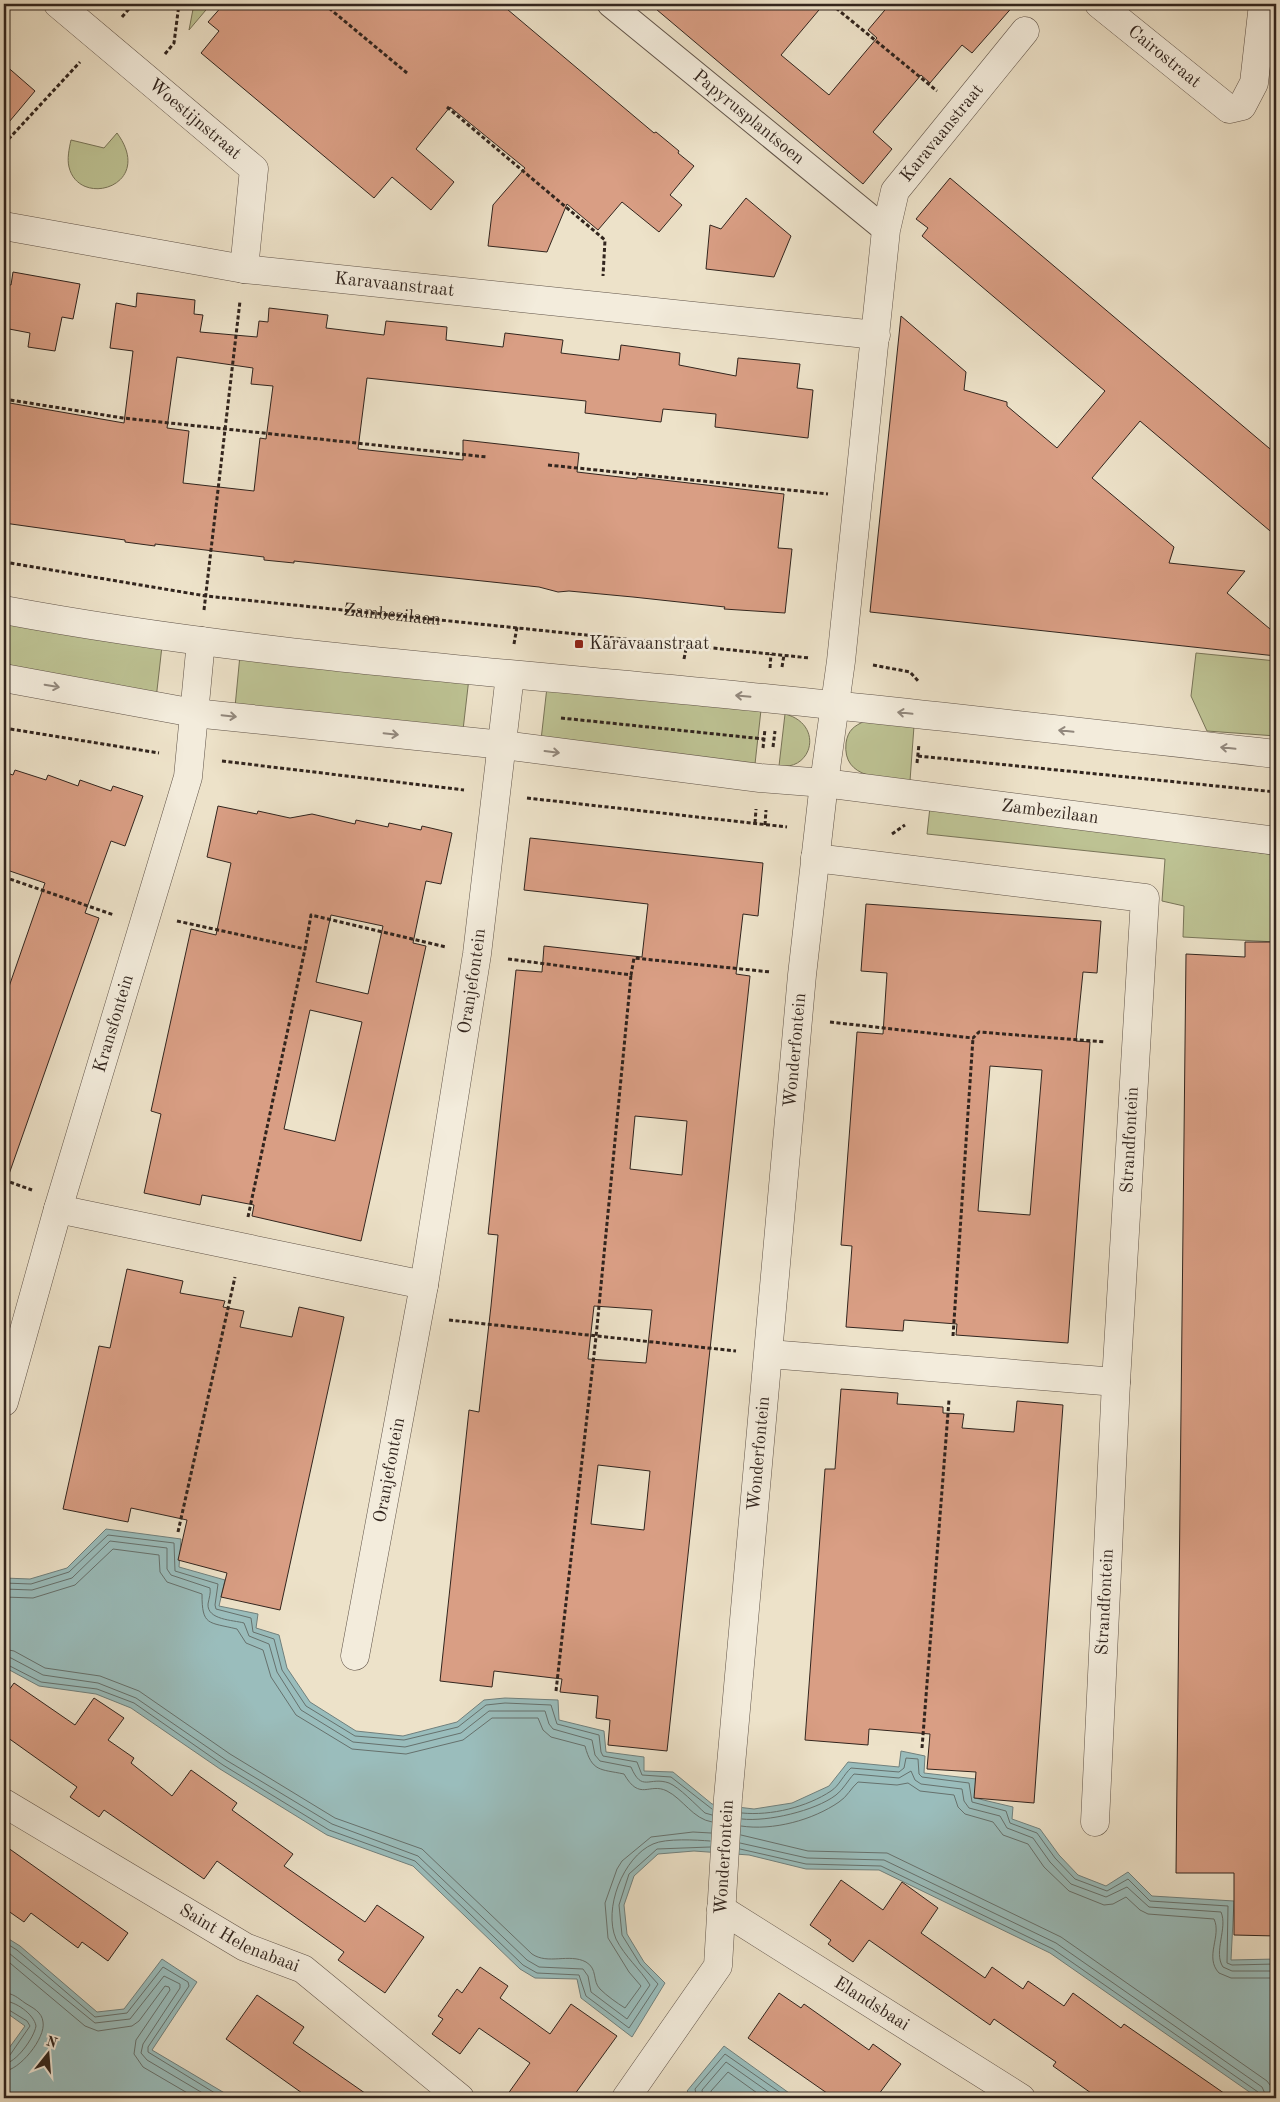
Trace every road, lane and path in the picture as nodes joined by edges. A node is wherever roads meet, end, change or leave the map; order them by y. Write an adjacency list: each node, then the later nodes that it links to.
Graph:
1 (58, 4): 10 (street, Woestijnstraat)
2 (133, 4): 10 (path)
3 (179, 4): 12 (path)
4 (324, 4): 11 (path)
5 (610, 4): 17 (street, Papyrusplantsoen)
6 (831, 4): 13 (path)
7 (1099, 4): 8 (street, Cairostraat)
8 (1263, 4)
9 (1025, 31): 17 (street, Karavaanstraat)
10 (102, 40): 12 (street, Woestijnstraat); 15 (path)
11 (407, 73)
12 (147, 79): 18 (street, Woestijnstraat)
13 (939, 93)
14 (447, 107): 19 (path)
15 (4, 144)
16 (4, 226): 18 (street, Karavaanstraat)
17 (886, 230): 20 (street, Karavaanstraat)
18 (244, 269): 19 (street, Karavaanstraat); 22 (path)
19 (601, 307): 20 (street, Karavaanstraat)
20 (876, 335): 25 (street, Karavaanstraat)
21 (4, 398): 22 (path)
22 (225, 430): 23 (path); 27 (path)
23 (487, 457)
24 (548, 465): 25 (path)
25 (858, 497): 32 (street, Karavaanstraat)
26 (4, 562): 27 (path, Zambezilaan)
27 (206, 596): 30 (path, Zambezilaan)
28 (4, 610): 29 (street)
29 (201, 641): 33 (street); 37 (street, Kransfontein)
30 (771, 654): 31 (path, Zambezilaan); 35 (path)
31 (784, 655): 32 (path, Zambezilaan); 35 (path)
32 (841, 661): 36 (street, Karavaanstraat); 38 (path, Zambezilaan)
33 (510, 675): 35 (street, one-way to 33); 41 (street, Oranjefontein)
34 (4, 678): 37 (street, Zambezilaan, one-way to 37)
35 (773, 699): 36 (street); 40 (path); 43 (path)
36 (834, 706): 38 (street, one-way to 36); 44 (street)
37 (194, 713): 41 (street, Zambezilaan, one-way to 41); 51 (street, Kransfontein)
38 (921, 715): 42 (street, one-way to 38); 45 (path, Zambezilaan)
39 (556, 717): 40 (path)
40 (764, 739): 43 (path)
41 (503, 745): 43 (street, Zambezilaan, one-way to 43); 56 (street, Oranjefontein)
42 (1276, 754)
43 (765, 778): 44 (street, Zambezilaan); 46 (path); 47 (path)
44 (824, 783): 48 (street, Zambezilaan); 49 (street, Wonderfontein)
45 (1276, 792)
46 (755, 823)
47 (765, 825)
48 (1276, 842)
49 (815, 858): 53 (street, Wonderfontein); 54 (street, Strandfontein)
50 (4, 877): 51 (path)
51 (143, 925): 55 (street, Kransfontein)
52 (631, 975): 58 (path)
53 (798, 1019): 54 (path); 59 (street, Wonderfontein)
54 (1136, 1044): 60 (street, Strandfontein)
55 (58, 1210): 56 (street); 61 (street, Kransfontein)
56 (424, 1285): 57 (street, Oranjefontein)
57 (419, 1316): 58 (path); 62 (street, Oranjefontein)
58 (596, 1336): 59 (path); 63 (path)
59 (769, 1354): 60 (street); 66 (street, Wonderfontein)
60 (1116, 1382): 65 (street, Strandfontein)
61 (4, 1402)
62 (355, 1656)
63 (556, 1691)
64 (4, 1803): 67 (street, Saint Helenabaai)
65 (1095, 1822)
66 (721, 1909): 68 (street, Wonderfontein); 69 (street, Elandsbaai)
67 (460, 2098)
68 (626, 2098)
69 (1021, 2098)

